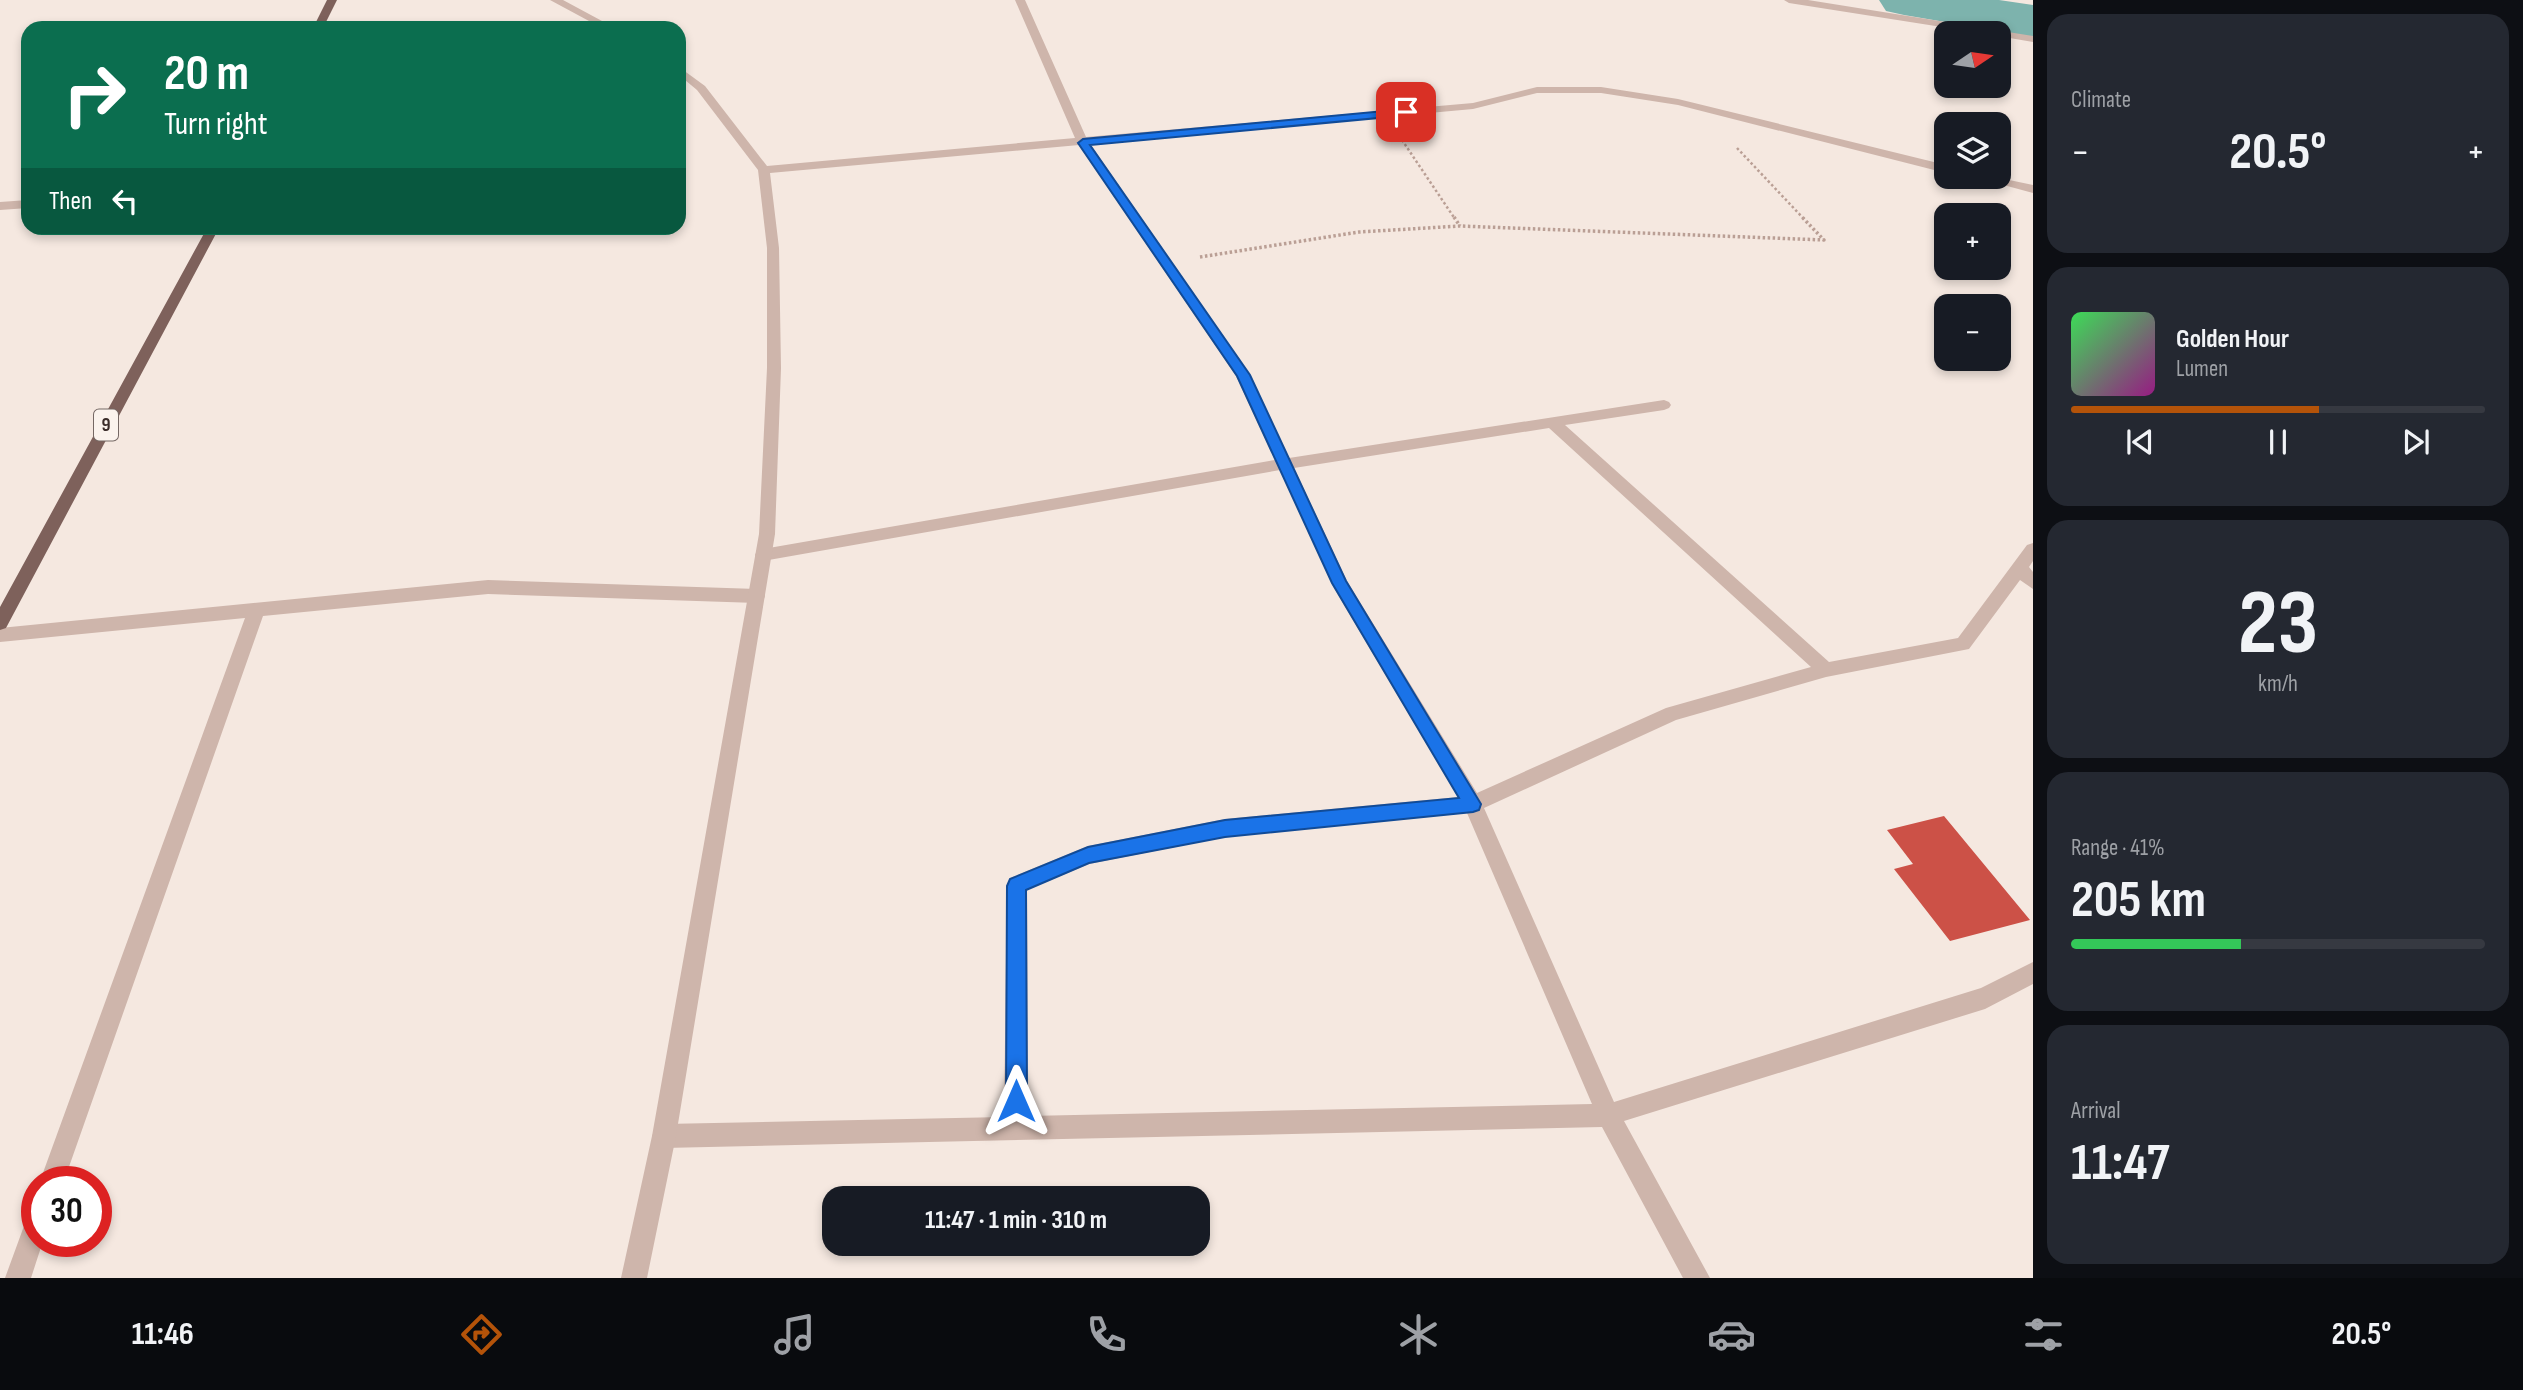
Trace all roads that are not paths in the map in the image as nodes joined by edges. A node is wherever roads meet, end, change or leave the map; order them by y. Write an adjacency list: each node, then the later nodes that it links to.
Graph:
1 (332, 0): 5 (main road)
2 (555, 0): 6 (street)
3 (1020, 0): 11 (street)
4 (1789, 0): 7 (street)
5 (322, 21)
6 (596, 21)
7 (1934, 23)
8 (2011, 35): 9 (street)
9 (2033, 39)
10 (686, 76): 13 (street)
11 (1083, 143): 12 (street); 13 (street); 21 (street)
12 (1934, 166)
13 (764, 170): 23 (street)
14 (2011, 184): 15 (street)
15 (2033, 189)
16 (21, 204): 17 (street)
17 (0, 206)
18 (209, 235): 28 (main road, 9)
19 (1664, 404): 20 (street)
20 (1552, 422): 21 (street); 30 (street)
21 (1284, 464): 23 (street); 31 (street)
22 (2033, 549): 24 (street)
23 (764, 555): 26 (street)
24 (2020, 568): 25 (street); 30 (street)
25 (2033, 583)
26 (757, 596): 27 (street); 35 (street)
27 (256, 610): 29 (street); 36 (street)
28 (0, 623)
29 (0, 635)
30 (1826, 670): 31 (street)
31 (1473, 804): 33 (street); 34 (street)
32 (2033, 973): 33 (street)
33 (1608, 1115): 34 (street); 40 (street)
34 (1016, 1128): 35 (street)
35 (664, 1136): 39 (street)
36 (57, 1166)
37 (25, 1257): 38 (street)
38 (18, 1278)
39 (634, 1278)
40 (1698, 1278)

